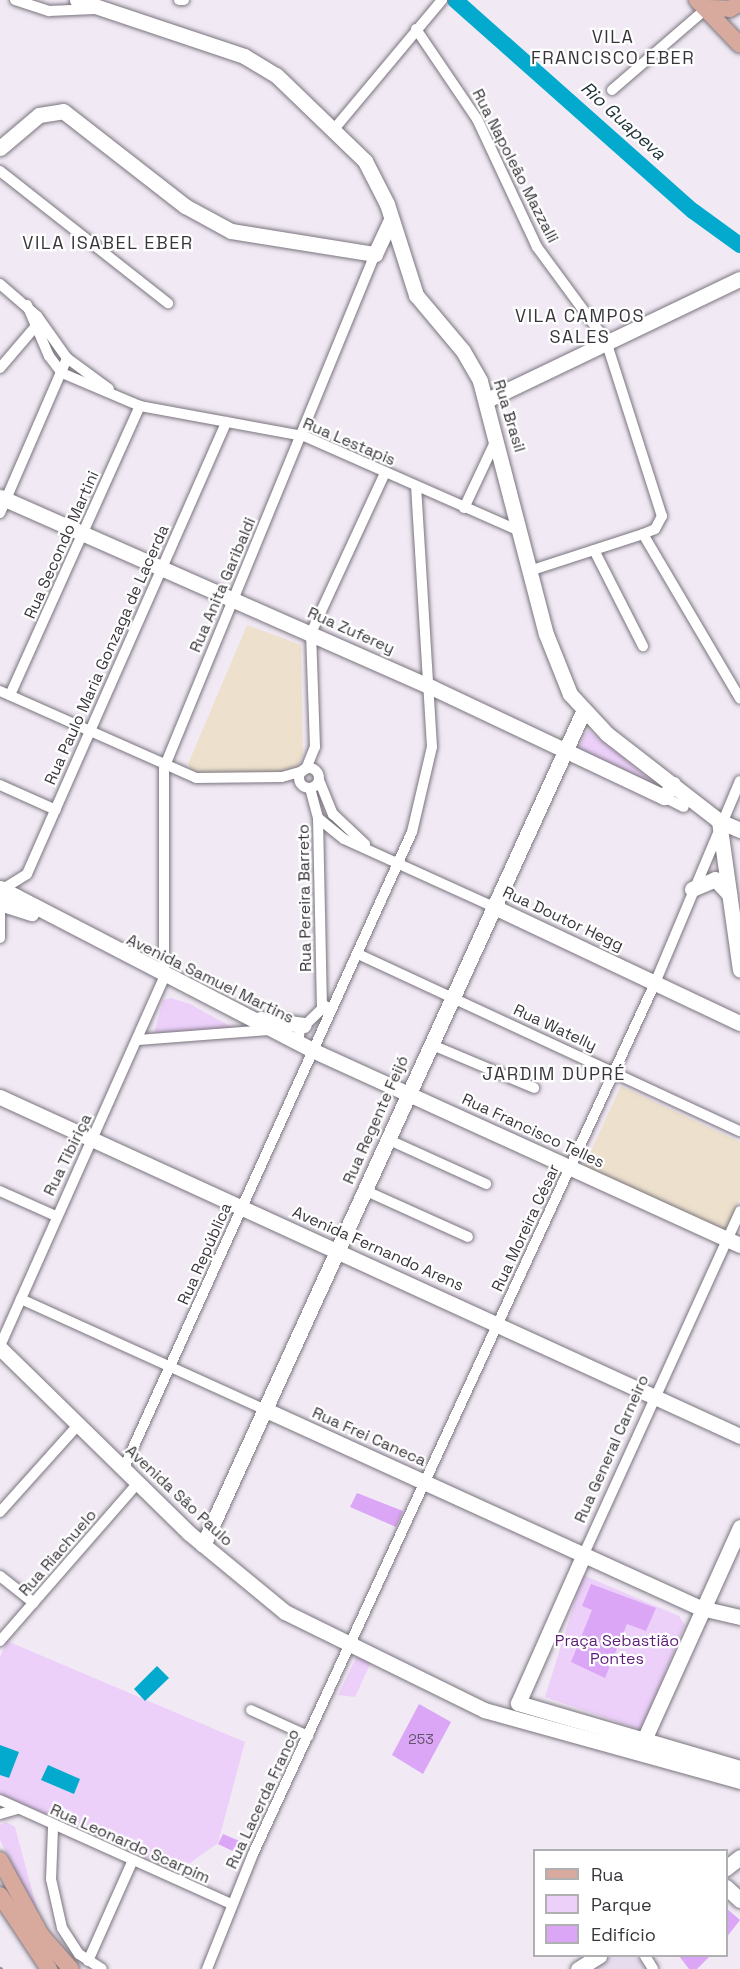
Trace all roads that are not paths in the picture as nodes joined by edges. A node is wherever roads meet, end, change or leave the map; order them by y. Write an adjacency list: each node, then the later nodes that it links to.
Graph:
1 (15, 0): 6 (street)
2 (77, 0): 6 (main road, Rua Brasil)
3 (442, 0): 7 (street)
4 (740, 3): 5 (main road)
5 (702, 4): 8 (main road); 9 (street)
6 (97, 8): 10 (main road, Rua Brasil)
7 (416, 29): 10 (street); 20 (street, Rua Napoleão Mazzalli)
8 (740, 45)
9 (612, 90)
10 (335, 128): 13 (main road, Rua Brasil)
11 (0, 148): 14 (main road)
12 (0, 171): 17 (street)
13 (391, 220): 14 (main road, Rua Anita Garibaldi); 25 (main road, Rua Brasil)
14 (375, 254): 28 (street, Rua Anita Garibaldi)
15 (740, 279): 20 (main road)
16 (0, 284): 18 (street, Rua Lestapis)
17 (168, 303)
18 (27, 305): 19 (street); 21 (street, Rua Lestapis)
19 (35, 327): 22 (street); 23 (street)
20 (606, 340): 25 (main road); 36 (street, Rua Napoleão Mazzalli)
21 (67, 358): 23 (street); 24 (street, Rua Lestapis)
22 (0, 368)
23 (62, 373): 24 (street, Rua Lestapis); 32 (street)
24 (122, 398): 26 (street, Rua Lestapis)
25 (487, 400): 29 (main road, Rua Brasil)
26 (140, 406): 27 (street, Rua Lestapis); 35 (street, Rua Secondo Martini)
27 (226, 422): 28 (street, Rua Lestapis); 38 (street, Rua Paulo Maria Gonzaga de Lacerda)
28 (304, 436): 30 (street, Rua Lestapis); 40 (street, Rua Anita Garibaldi)
29 (497, 437): 33 (street); 34 (main road, Rua Brasil)
30 (385, 473): 31 (street, Rua Lestapis); 41 (street, Rua Pereira Barreto)
31 (416, 487): 33 (street, Rua Lestapis); 43 (street)
32 (2, 503): 35 (main road, Rua Zuferey)
33 (464, 508): 34 (street, Rua Lestapis)
34 (523, 532): 39 (main road, Rua Brasil)
35 (84, 533): 38 (main road, Rua Zuferey); 44 (street, Rua Secondo Martini)
36 (643, 534): 37 (street); 45 (street)
37 (594, 550): 39 (street); 42 (street)
38 (162, 566): 40 (main road, Rua Zuferey); 47 (street, Rua Paulo Maria Gonzaga de Lacerda)
39 (532, 570): 46 (main road, Rua Brasil)
40 (237, 600): 41 (main road, Rua Zuferey); 50 (street, Rua Anita Garibaldi)
41 (311, 633): 43 (main road, Rua Zuferey); 48 (street, Rua Pereira Barreto)
42 (643, 646)
43 (431, 687): 49 (main road, Rua Zuferey); 64 (street)
44 (5, 693): 47 (street)
45 (740, 699)
46 (583, 712): 49 (main road, Rua Regente Feijó); 55 (main road, Rua Brasil)
47 (88, 732): 50 (street); 59 (street, Rua Paulo Maria Gonzaga de Lacerda)
48 (315, 747): 51 (street, Rua Pereira Barreto); 54 (street, Rua Pereira Barreto)
49 (565, 749): 57 (main road, Rua Zuferey); 68 (main road, Rua Regente Feijó)
50 (164, 768): 52 (street); 73 (street, Rua Anita Garibaldi)
51 (304, 770): 52 (street); 54 (street); 54 (street)
52 (282, 777): 54 (street)
53 (740, 781): 61 (street, Rua Moreira César)
54 (313, 782): 60 (street, Rua Pereira Barreto); 63 (street, Rua Doutor Hegg)
55 (673, 784): 57 (main road); 61 (main road, Rua Brasil)
56 (0, 785): 59 (street)
57 (664, 797): 58 (street, Rua Zuferey)
58 (684, 807)
59 (56, 810): 66 (street, Rua Paulo Maria Gonzaga de Lacerda)
60 (318, 818): 63 (street, Rua Doutor Hegg); 77 (street, Rua Pereira Barreto)
61 (719, 821): 62 (main road); 65 (street, Rua Moreira César); 67 (main road)
62 (740, 830)
63 (370, 848): 64 (street, Rua Doutor Hegg)
64 (399, 860): 68 (street, Rua Doutor Hegg); 71 (street)
65 (693, 888): 67 (main road); 74 (street, Rua Moreira César)
66 (1, 894): 73 (main road, Avenida Samuel Martins)
67 (729, 894): 72 (main road)
68 (492, 906): 74 (main road, Rua Doutor Hegg); 76 (main road, Rua Regente Feijó)
69 (0, 913): 70 (street)
70 (1, 936)
71 (357, 954): 75 (street); 76 (street, Rua Watelly)
72 (740, 970)
73 (164, 977): 78 (main road, Avenida Samuel Martins); 83 (street, Rua Tibiriça)
74 (655, 983): 79 (main road, Rua Doutor Hegg); 87 (street, Rua Moreira César)
75 (338, 992): 77 (street); 82 (street, Rua República)
76 (451, 997): 85 (main road, Rua Regente Feijó); 87 (street, Rua Watelly)
77 (322, 1010): 80 (street)
78 (257, 1019): 80 (main road); 81 (main road, Avenida Samuel Martins)
79 (740, 1023)
80 (306, 1024): 82 (street); 84 (street)
81 (269, 1030): 83 (street); 84 (main road, Avenida Samuel Martins)
82 (320, 1035): 86 (street, Rua República)
83 (138, 1040): 93 (street, Rua Tibiriça)
84 (298, 1042): 86 (main road, Avenida Samuel Martins)
85 (430, 1044): 88 (street); 89 (main road, Rua Regente Feijó)
86 (312, 1050): 89 (main road, Rua Francisco Telles); 98 (street, Rua República)
87 (613, 1071): 91 (street, Rua Watelly); 94 (street, Rua Moreira César)
88 (534, 1088)
89 (407, 1092): 92 (main road, Rua Regente Feijó); 94 (main road, Rua Francisco Telles)
90 (0, 1097): 93 (main road, Avenida Fernando Arens)
91 (740, 1131)
92 (387, 1139): 95 (street); 96 (main road, Rua Regente Feijó)
93 (93, 1140): 98 (main road, Avenida Fernando Arens); 100 (street, Rua Tibiriça)
94 (571, 1168): 102 (main road, Rua Francisco Telles); 105 (street, Rua Moreira César)
95 (486, 1184)
96 (364, 1190): 101 (street); 103 (main road, Rua Regente Feijó)
97 (0, 1191): 100 (street)
98 (243, 1207): 103 (main road, Avenida Fernando Arens); 107 (street, Rua República)
99 (740, 1211): 102 (street, Rua General Carneiro)
100 (56, 1216): 104 (street, Rua Tibiriça)
101 (468, 1237)
102 (734, 1242): 108 (street, Rua General Carneiro)
103 (337, 1250): 105 (main road, Avenida Fernando Arens); 109 (main road, Rua Regente Feijó)
104 (21, 1299): 106 (street, Rua Tibiriça); 107 (street, Rua Frei Caneca)
105 (498, 1324): 108 (main road, Avenida Fernando Arens); 113 (street, Rua Moreira César)
106 (2, 1354): 110 (main road, Avenida São Paulo)
107 (171, 1364): 109 (street, Rua Frei Caneca); 112 (street, Rua República)
108 (654, 1398): 111 (main road, Avenida Fernando Arens); 118 (street, Rua General Carneiro)
109 (266, 1410): 113 (main road, Rua Frei Caneca); 117 (main road, Rua Regente Feijó)
110 (79, 1424): 112 (main road, Avenida São Paulo); 115 (street)
111 (740, 1436)
112 (123, 1470): 114 (main road, Avenida São Paulo)
113 (425, 1482): 118 (main road, Rua Frei Caneca); 124 (street, Rua Moreira César)
114 (138, 1483): 117 (main road, Avenida São Paulo); 120 (street, Rua Riachuelo)
115 (0, 1512)
116 (740, 1527): 121 (main road)
117 (203, 1545): 124 (main road, Avenida São Paulo)
118 (583, 1556): 121 (main road, Rua Frei Caneca); 126 (main road, Rua General Carneiro)
119 (0, 1576): 120 (street)
120 (34, 1604): 123 (street, Rua Riachuelo)
121 (701, 1608): 122 (main road, Rua Frei Caneca); 130 (main road)
122 (740, 1617)
123 (0, 1641)
124 (352, 1644): 125 (main road, Avenida São Paulo); 128 (street, Rua Lacerda Franco)
125 (449, 1689): 126 (main road); 129 (main road)
126 (518, 1703): 130 (main road)
127 (251, 1710): 128 (street)
128 (308, 1736): 144 (street, Rua Lacerda Franco)
129 (586, 1740): 130 (main road); 132 (main road)
130 (643, 1742): 131 (main road)
131 (740, 1768)
132 (740, 1782)
133 (0, 1800): 134 (street, Rua Leonardo Scarpim)
134 (18, 1809): 135 (street); 136 (street, Rua Leonardo Scarpim)
135 (0, 1814)
136 (53, 1828): 139 (street, Rua Leonardo Scarpim); 146 (street)
137 (740, 1855): 140 (main road)
138 (0, 1860): 148 (main road)
139 (132, 1862): 144 (street, Rua Leonardo Scarpim); 146 (street)
140 (728, 1866)
141 (728, 1889): 143 (main road)
142 (0, 1895): 147 (main road)
143 (740, 1899)
144 (231, 1904): 150 (street, Rua Lacerda Franco)
145 (597, 1957): 151 (main road)
146 (88, 1961): 149 (street)
147 (49, 1969)
148 (70, 1969)
149 (102, 1969)
150 (207, 1969)
151 (578, 1969)

